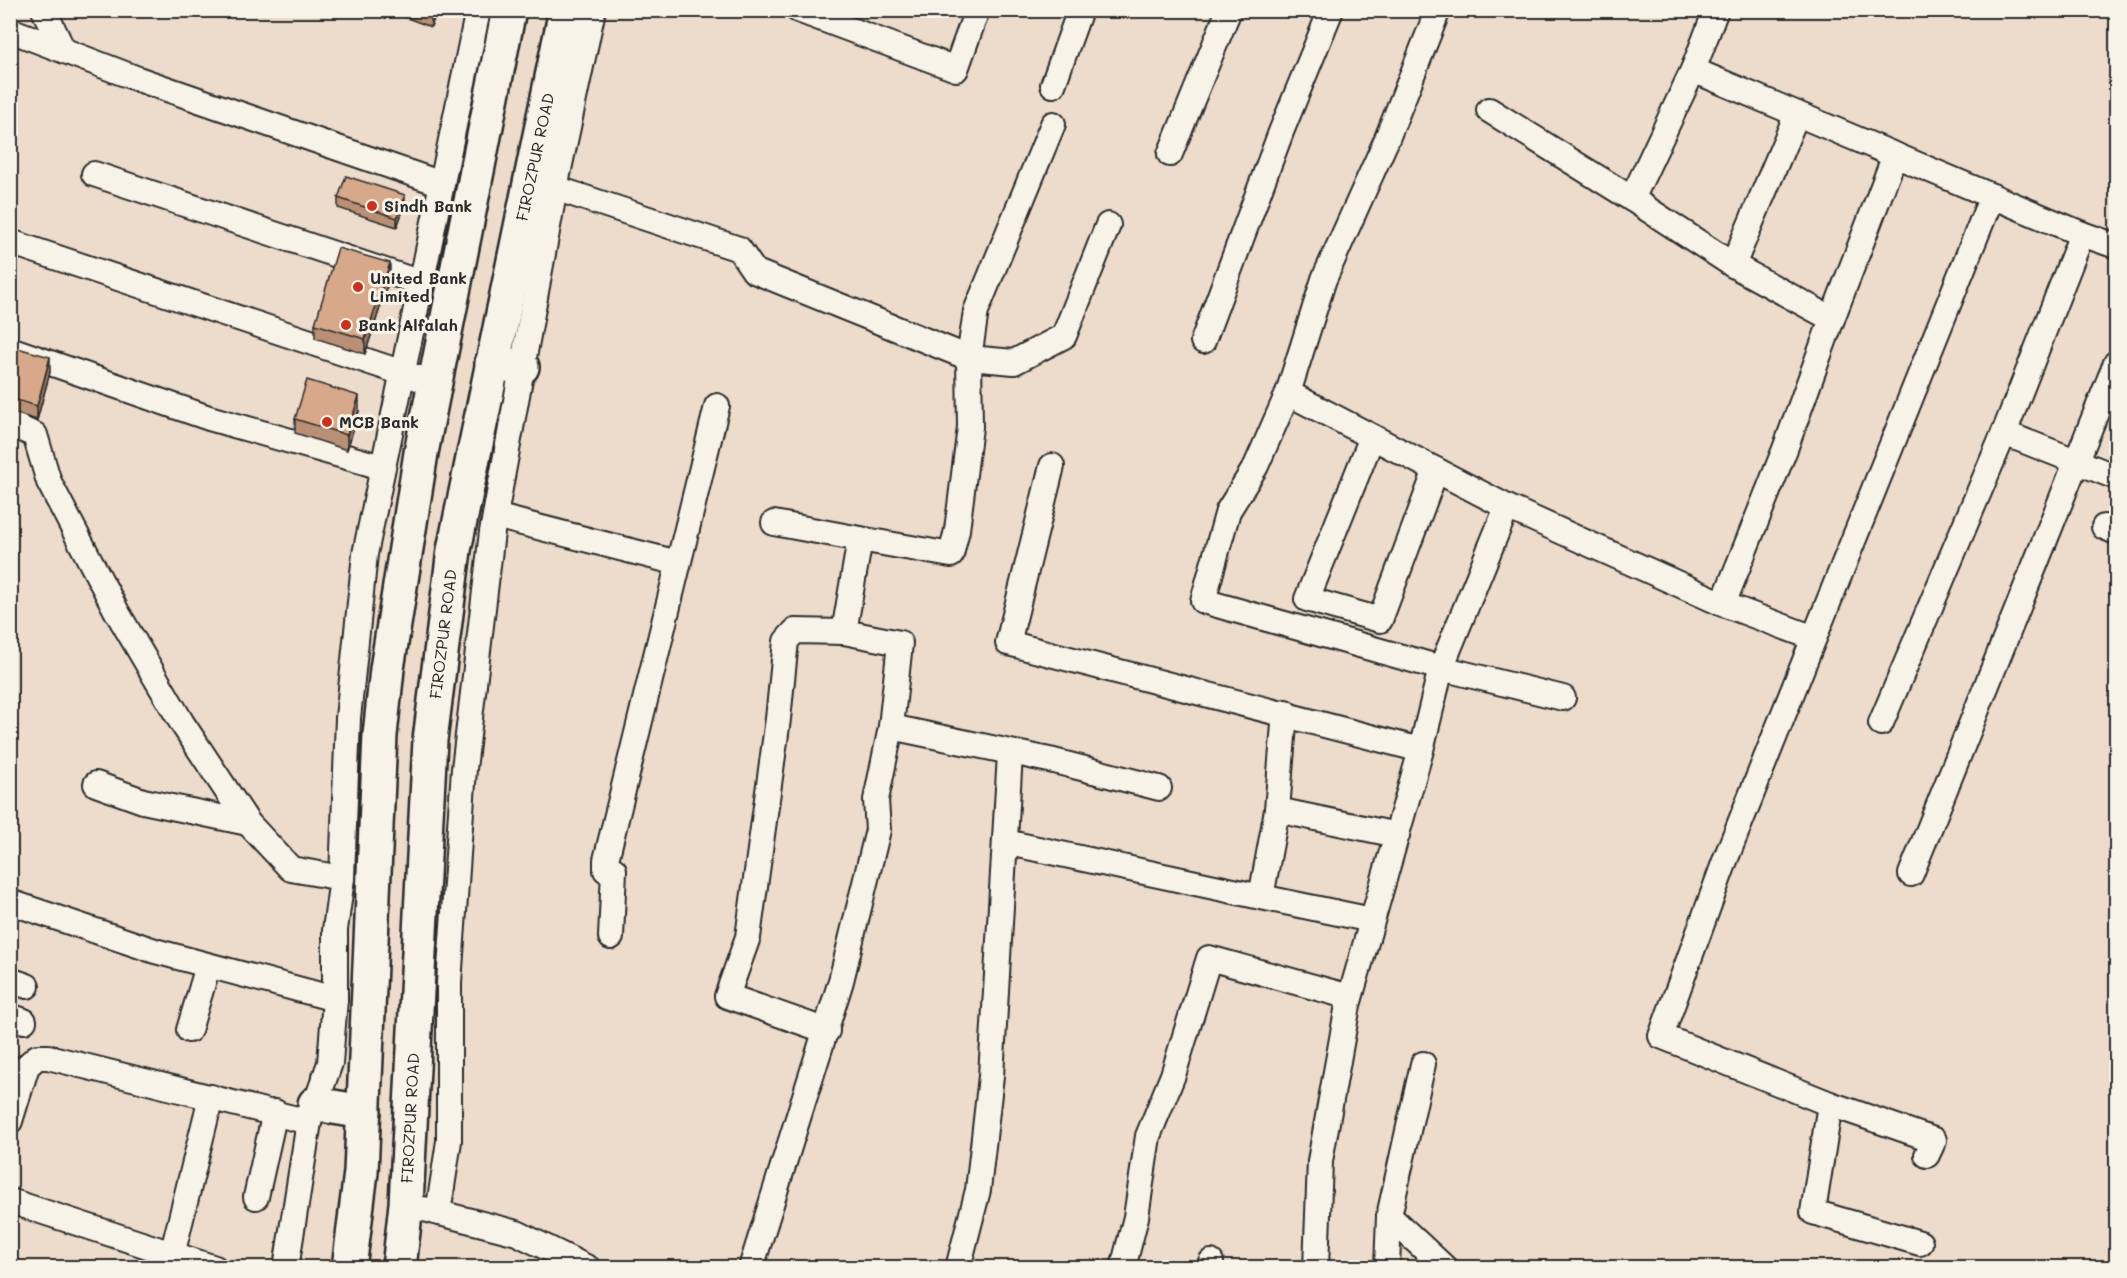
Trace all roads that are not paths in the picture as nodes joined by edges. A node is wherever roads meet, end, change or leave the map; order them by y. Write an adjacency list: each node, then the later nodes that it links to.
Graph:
1 (44, 10): 14 (street)
2 (478, 10): 23 (street)
3 (510, 10): 40 (highway)
4 (566, 10): 38 (highway, FIROZPUR ROAD)
5 (594, 10): 24 (street)
6 (798, 10): 7 (street)
7 (977, 10)
8 (1080, 10): 16 (street)
9 (1228, 10): 20 (street)
10 (1331, 10): 34 (street)
11 (1438, 10): 41 (street)
12 (1716, 10): 15 (street)
13 (10, 30): 14 (street)
14 (63, 50): 23 (street)
15 (1693, 70): 18 (street); 26 (street)
16 (1053, 85)
17 (1489, 110): 26 (street)
18 (1797, 114): 21 (street); 31 (street)
19 (1053, 124): 36 (street)
20 (1170, 154)
21 (1895, 155): 25 (street); 33 (street)
22 (94, 174): 32 (street)
23 (442, 184): 32 (street)
24 (555, 188): 36 (street); 38 (street)
25 (1992, 196): 28 (street); 58 (street)
26 (1632, 199): 31 (street)
27 (1108, 225): 36 (street)
28 (2082, 234): 30 (street); 44 (street)
29 (10, 242): 39 (street)
30 (2116, 246)
31 (1733, 265): 33 (street)
32 (421, 283): 39 (street)
33 (1832, 319): 56 (street)
34 (1203, 341)
35 (10, 349): 48 (street)
36 (969, 358): 54 (street)
37 (2116, 363): 46 (street)
38 (507, 365): 52 (street); 65 (highway, FIROZPUR ROAD)
39 (401, 374): 40 (street); 48 (street)
40 (436, 384): 64 (highway)
41 (1288, 393): 45 (street); 59 (street)
42 (717, 406): 55 (street)
43 (10, 424): 71 (street)
44 (2004, 434): 46 (street); 62 (street)
45 (1372, 437): 49 (street); 49 (street)
46 (2078, 462): 50 (street); 74 (street)
47 (1052, 466): 61 (street)
48 (382, 467): 75 (street)
49 (1436, 470): 51 (street)
50 (2116, 477)
51 (1507, 507): 56 (street); 59 (street)
52 (495, 516): 55 (street); 96 (street)
53 (774, 523): 54 (street)
54 (860, 538): 57 (street)
55 (678, 563): 79 (street)
56 (1723, 604): 58 (street)
57 (844, 632): 63 (street); 84 (street)
58 (1814, 638): 87 (street)
59 (1441, 668): 60 (street); 66 (street)
60 (1563, 698)
61 (1285, 712): 66 (street); 70 (street)
62 (1881, 723)
63 (891, 727): 67 (street); 84 (street)
64 (380, 735): 65 (highway); 89 (highway)
65 (430, 740): 95 (highway, FIROZPUR ROAD)
66 (1421, 750): 72 (street)
67 (1010, 754): 69 (street); 73 (street)
68 (96, 784): 71 (street)
69 (1159, 788)
70 (1277, 810): 72 (street); 76 (street)
71 (248, 823): 75 (street)
72 (1396, 835): 78 (street)
73 (1005, 842): 76 (street); 106 (street)
74 (1911, 874)
75 (342, 878): 82 (street)
76 (1261, 897): 78 (street)
77 (10, 902): 80 (street)
78 (1372, 920): 81 (street)
79 (610, 938)
80 (208, 966): 82 (street); 83 (street)
81 (1350, 997): 107 (street); 108 (street)
82 (335, 999): 90 (street)
83 (189, 1030)
84 (827, 1031): 105 (street)
85 (1423, 1064): 97 (street)
86 (212, 1096): 88 (street); 91 (street); 99 (street)
87 (1830, 1104): 92 (street); 98 (street)
88 (275, 1112): 90 (street); 93 (street)
89 (364, 1112): 90 (highway); 102 (highway)
90 (312, 1113): 101 (street)
91 (10, 1121)
92 (1927, 1155)
93 (256, 1197)
94 (10, 1201): 99 (street)
95 (406, 1204): 96 (street); 103 (highway, FIROZPUR ROAD)
96 (438, 1213): 104 (street)
97 (1389, 1216): 109 (street); 110 (street)
98 (1920, 1243)
99 (172, 1255): 100 (street)
100 (214, 1268)
101 (286, 1268)
102 (349, 1268)
103 (399, 1268)
104 (588, 1268)
105 (751, 1268)
106 (958, 1268)
107 (1123, 1268)
108 (1316, 1268)
109 (1387, 1268)
110 (1445, 1268)

